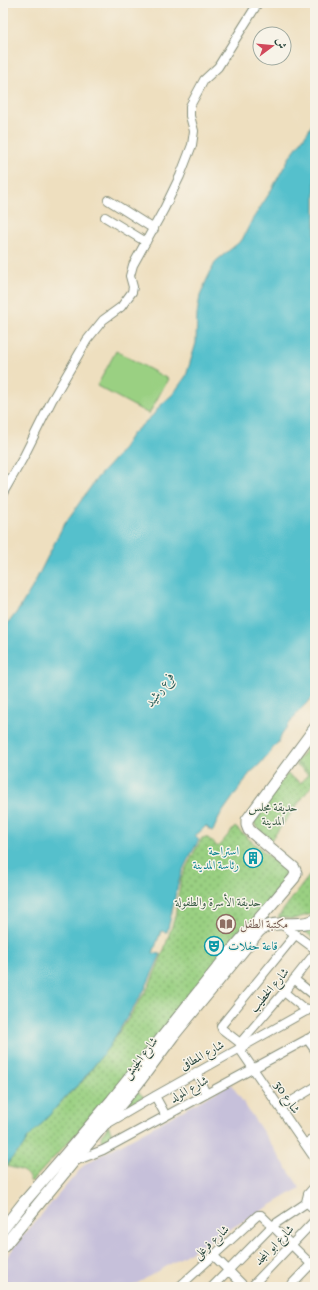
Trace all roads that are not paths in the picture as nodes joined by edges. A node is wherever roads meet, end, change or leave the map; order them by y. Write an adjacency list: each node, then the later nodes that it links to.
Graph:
1 (258, 3): 4 (street)
2 (108, 200): 4 (street)
3 (105, 217): 5 (street)
4 (154, 229): 5 (street)
5 (146, 242): 6 (street)
6 (3, 493)
7 (315, 728): 39 (main road, شارع الجيش)
8 (315, 920): 9 (main road, شارع الجيش)
9 (281, 924): 10 (street); 28 (main road, شارع الجيش)
10 (296, 934): 11 (street); 19 (street, شارع 30)
11 (315, 949)
12 (315, 953): 13 (street, شارع الخطيب)
13 (294, 979): 14 (street, شارع الخطيب); 15 (street)
14 (284, 992): 17 (street); 19 (street, شارع الخطيب)
15 (315, 996)
16 (315, 1006): 17 (street, شارع المطافى)
17 (307, 1011): 19 (street, شارع المطافى)
18 (311, 1037): 20 (street); 21 (street, شارع المولد)
19 (241, 1046): 21 (street, شارع 30); 22 (street, شارع المطافى)
20 (315, 1050)
21 (253, 1068): 24 (street, شارع المولد); 26 (street, شارع 30)
22 (196, 1072): 24 (street); 25 (street, شارع المطافى)
23 (315, 1087): 26 (street)
24 (206, 1094): 27 (street, شارع المولد)
25 (155, 1096): 27 (street); 28 (street, شارع المطافى)
26 (280, 1108): 30 (street, شارع 30)
27 (166, 1116): 32 (street, شارع المولد)
28 (102, 1126): 32 (main road, شارع الجيش)
29 (315, 1138): 30 (street)
30 (305, 1144): 31 (street, شارع 30)
31 (315, 1159)
32 (74, 1161): 41 (main road, شارع الجيش)
33 (315, 1186): 35 (street)
34 (315, 1197): 35 (street)
35 (306, 1202): 36 (street); 38 (street)
36 (315, 1210)
37 (315, 1220): 40 (street, شارع ابو المجد)
38 (272, 1226): 40 (street); 42 (street, شارع فرغلى); 44 (street)
39 (3, 1229)
40 (291, 1244): 43 (street); 48 (street, شارع ابو المجد)
41 (3, 1246)
42 (214, 1256): 44 (street); 45 (street, شارع فرغلى)
43 (314, 1264): 49 (street)
44 (228, 1270): 46 (street); 47 (street)
45 (179, 1287)
46 (212, 1287)
47 (245, 1287)
48 (251, 1287)
49 (289, 1287)

